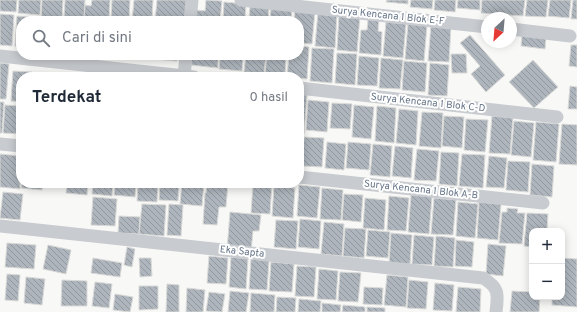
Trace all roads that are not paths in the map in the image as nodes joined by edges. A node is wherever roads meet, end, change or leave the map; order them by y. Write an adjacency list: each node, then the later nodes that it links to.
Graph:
1 (192, 0): 3 (street)
2 (241, 0): 4 (street, Surya Kencana 1 Blok E-F)
3 (190, 16)
4 (481, 25)
5 (517, 30): 6 (street)
6 (570, 36)
7 (0, 56): 8 (street)
8 (16, 58)
9 (36, 60): 11 (street)
10 (186, 60): 12 (street)
11 (142, 72)
12 (187, 72)
13 (304, 89): 14 (street, Surya Kencana 1 Blok C-D)
14 (557, 117)
15 (0, 144): 16 (street)
16 (16, 146)
17 (304, 178): 18 (street, Surya Kencana 1 Blok A-B)
18 (543, 203)
19 (0, 226): 20 (street, Eka Sapta)
20 (496, 312)

